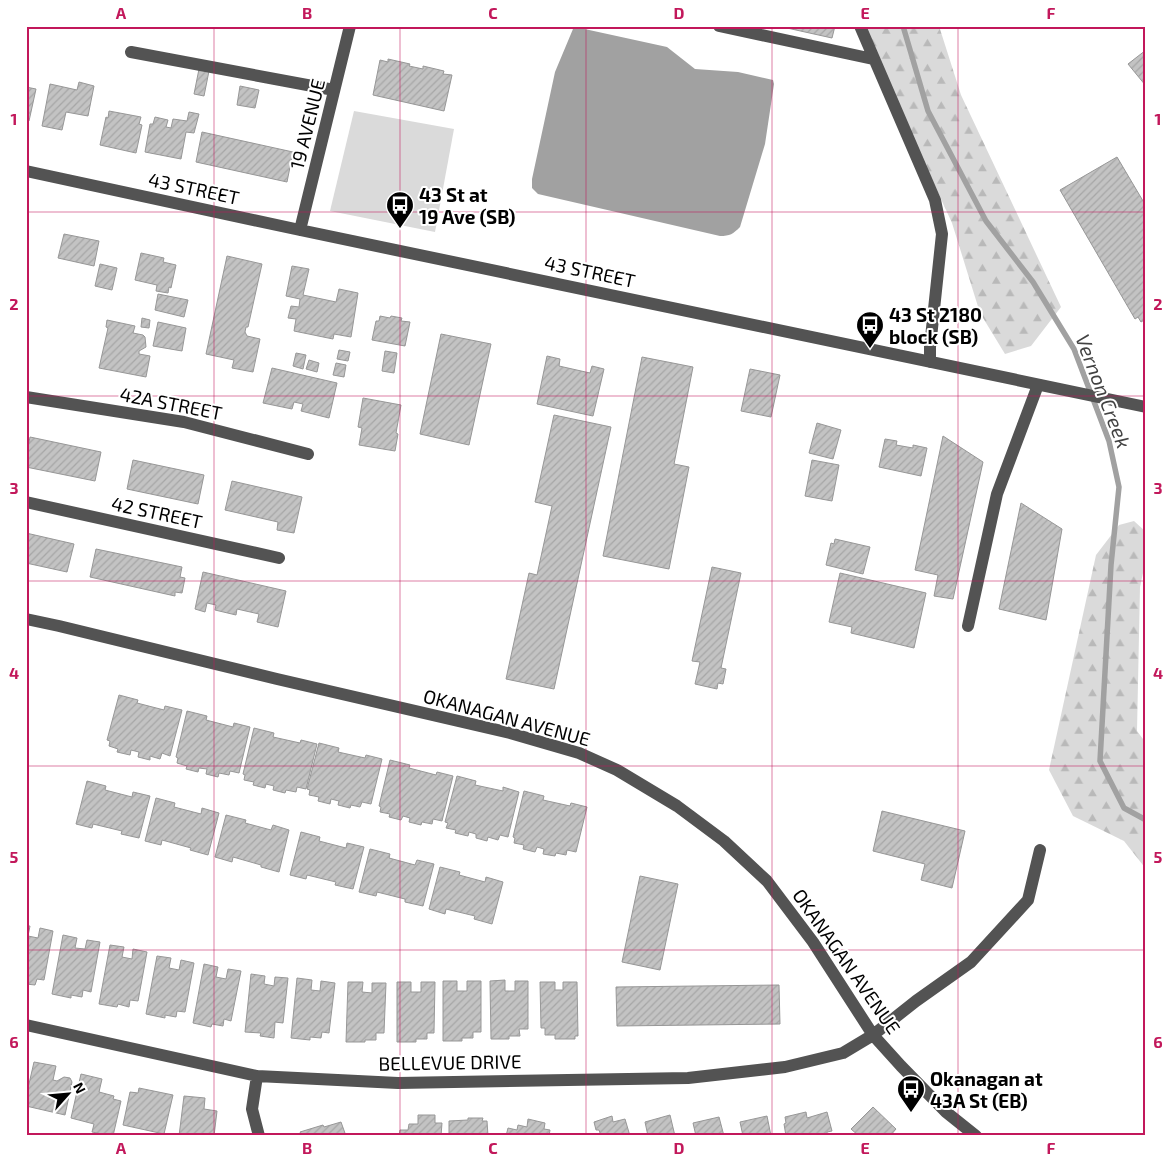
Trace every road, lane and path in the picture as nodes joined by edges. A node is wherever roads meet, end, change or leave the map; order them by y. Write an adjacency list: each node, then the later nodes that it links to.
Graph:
1 (350, 26): 6 (street, 19 AVENUE)
2 (719, 26): 5 (street)
3 (860, 26): 5 (street)
4 (131, 52): 6 (street)
5 (872, 59): 9 (street)
6 (334, 90): 8 (street, 19 AVENUE)
7 (26, 171): 8 (street, 43 STREET)
8 (300, 230): 9 (street, 43 STREET)
9 (930, 362): 10 (street, 43 STREET)
10 (1038, 385): 12 (street, 43 STREET); 17 (street)
11 (26, 397): 13 (street, 42A STREET)
12 (1146, 407)
13 (308, 454)
14 (26, 502): 15 (street, 42 STREET)
15 (279, 558)
16 (26, 619): 20 (street, OKANAGAN AVENUE)
17 (968, 626)
18 (1040, 850): 20 (street, BELLEVUE DRIVE)
19 (26, 1025): 21 (street, BELLEVUE DRIVE)
20 (873, 1034): 21 (street, BELLEVUE DRIVE); 23 (street, OKANAGAN AVENUE)
21 (257, 1076): 22 (street)
22 (260, 1136)
23 (976, 1136)

